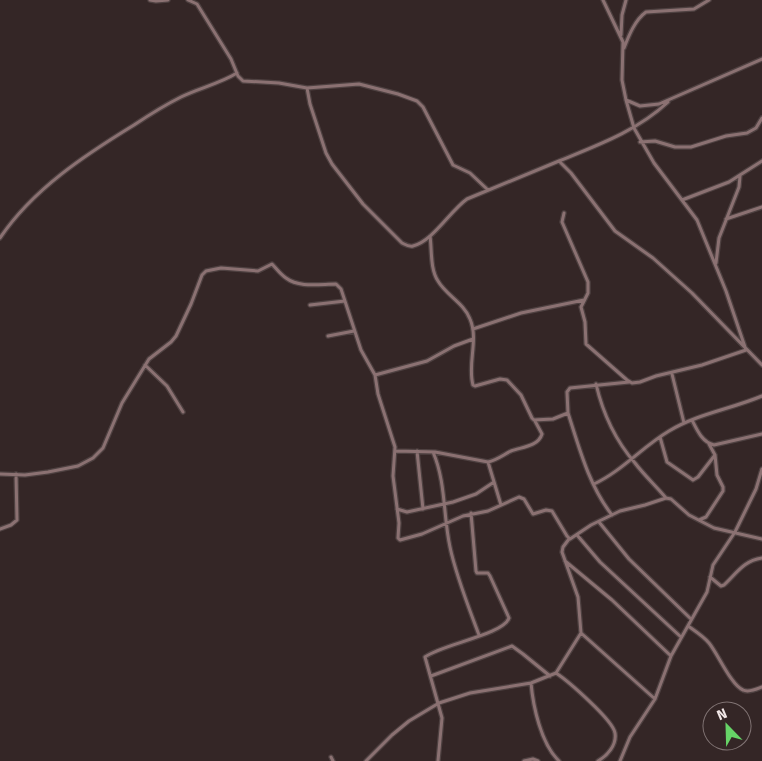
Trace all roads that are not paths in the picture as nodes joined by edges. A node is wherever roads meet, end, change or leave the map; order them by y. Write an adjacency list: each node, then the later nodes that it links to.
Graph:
1 (150, 0): 2 (street)
2 (168, 0)
3 (188, 0): 10 (street)
4 (603, 0): 7 (street)
5 (626, 0): 7 (street)
6 (709, 0): 8 (street)
7 (621, 36): 8 (street)
8 (624, 48): 12 (street)
9 (762, 59): 13 (street)
10 (237, 73): 11 (street); 26 (street)
11 (307, 88): 20 (street); 25 (street)
12 (626, 100): 13 (street); 15 (street)
13 (669, 101): 15 (street)
14 (762, 118): 16 (street)
15 (634, 128): 16 (street); 18 (street)
16 (640, 142): 21 (street)
17 (762, 160): 19 (street)
18 (559, 161): 20 (street); 35 (street)
19 (740, 176): 21 (street); 24 (street)
20 (489, 190): 25 (street)
21 (682, 200): 27 (street)
22 (762, 207): 24 (street)
23 (564, 213): 28 (street)
24 (726, 219): 27 (street)
25 (430, 236): 31 (street)
26 (0, 238)
27 (716, 267): 35 (street)
28 (584, 300): 31 (street); 40 (street)
29 (345, 301): 30 (street); 32 (street); 36 (street)
30 (310, 306)
31 (472, 329): 34 (street)
32 (354, 331): 33 (street); 39 (street)
33 (328, 336)
34 (473, 339): 39 (street); 45 (street)
35 (746, 350): 37 (street); 38 (street)
36 (145, 365): 43 (street); 59 (street)
37 (762, 365)
38 (672, 374): 40 (street); 47 (street)
39 (375, 375): 51 (street)
40 (630, 382): 41 (street)
41 (596, 384): 44 (street); 55 (street)
42 (762, 396): 46 (street)
43 (183, 412)
44 (568, 413): 45 (street); 61 (street)
45 (534, 420): 56 (street)
46 (692, 420): 47 (street); 50 (street)
47 (684, 423): 49 (street)
48 (762, 434): 50 (street)
49 (660, 437): 54 (street); 55 (street)
50 (709, 444): 54 (street)
51 (396, 451): 52 (street); 65 (street)
52 (418, 451): 53 (street); 66 (street)
53 (433, 452): 56 (street); 63 (street)
54 (715, 455): 69 (street)
55 (630, 458): 61 (street); 62 (street)
56 (488, 462): 60 (street)
57 (762, 469): 73 (street)
58 (0, 474): 59 (street)
59 (16, 474): 72 (street)
60 (494, 482): 63 (street); 64 (street)
61 (594, 484): 68 (street)
62 (666, 498): 68 (street); 69 (street)
63 (444, 504): 66 (street); 71 (street)
64 (502, 505): 67 (street); 75 (street)
65 (397, 509): 66 (street); 71 (street)
66 (423, 509)
67 (471, 513): 71 (street); 83 (street)
68 (612, 515): 70 (street)
69 (698, 520): 73 (street)
70 (599, 522): 74 (street); 80 (street)
71 (446, 524): 83 (street)
72 (0, 529)
73 (734, 532): 76 (street); 79 (street)
74 (577, 535): 75 (street); 84 (street)
75 (569, 539): 78 (street)
76 (762, 539)
77 (762, 558): 79 (street)
78 (564, 561): 82 (street); 85 (street)
79 (710, 577): 80 (street)
80 (691, 619): 81 (street)
81 (688, 626): 84 (street); 90 (street)
82 (581, 633): 86 (street); 91 (street)
83 (479, 636): 87 (street)
84 (681, 638): 85 (street)
85 (671, 656): 91 (street)
86 (556, 673): 88 (street); 98 (street)
87 (431, 676): 88 (street); 92 (street)
88 (550, 676): 89 (street)
89 (531, 682): 92 (street); 97 (street)
90 (762, 687)
91 (655, 699): 99 (street)
92 (439, 703): 93 (street); 94 (street)
93 (366, 761)
94 (438, 761)
95 (524, 761): 96 (street)
96 (538, 761)
97 (558, 761)
98 (598, 761)
99 (620, 761)

